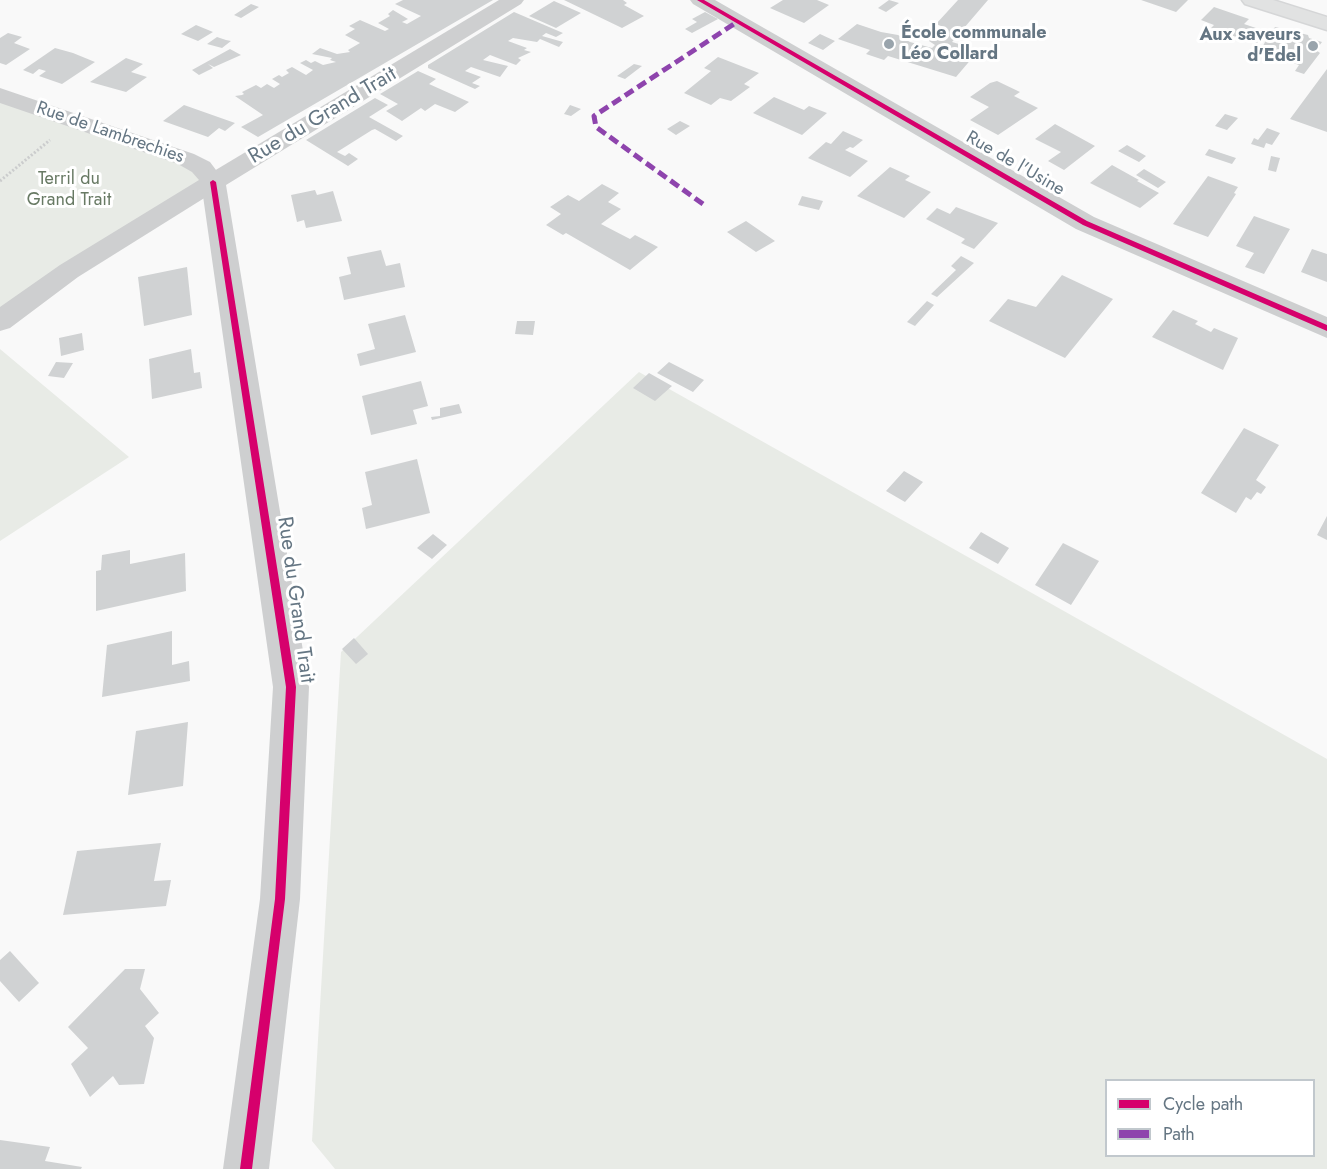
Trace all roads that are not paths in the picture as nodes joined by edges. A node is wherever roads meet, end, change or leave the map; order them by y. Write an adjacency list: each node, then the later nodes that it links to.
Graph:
1 (514, 0): 6 (street, Rue du Grand Trait)
2 (700, 0): 8 (street, Rue de l'Usine)
3 (1252, 0): 4 (main road)
4 (1327, 24)
5 (0, 95): 6 (street, Rue de Lambrechies)
6 (213, 182): 7 (street); 9 (street, Rue du Grand Trait)
7 (0, 321)
8 (1327, 328)
9 (246, 1169)

